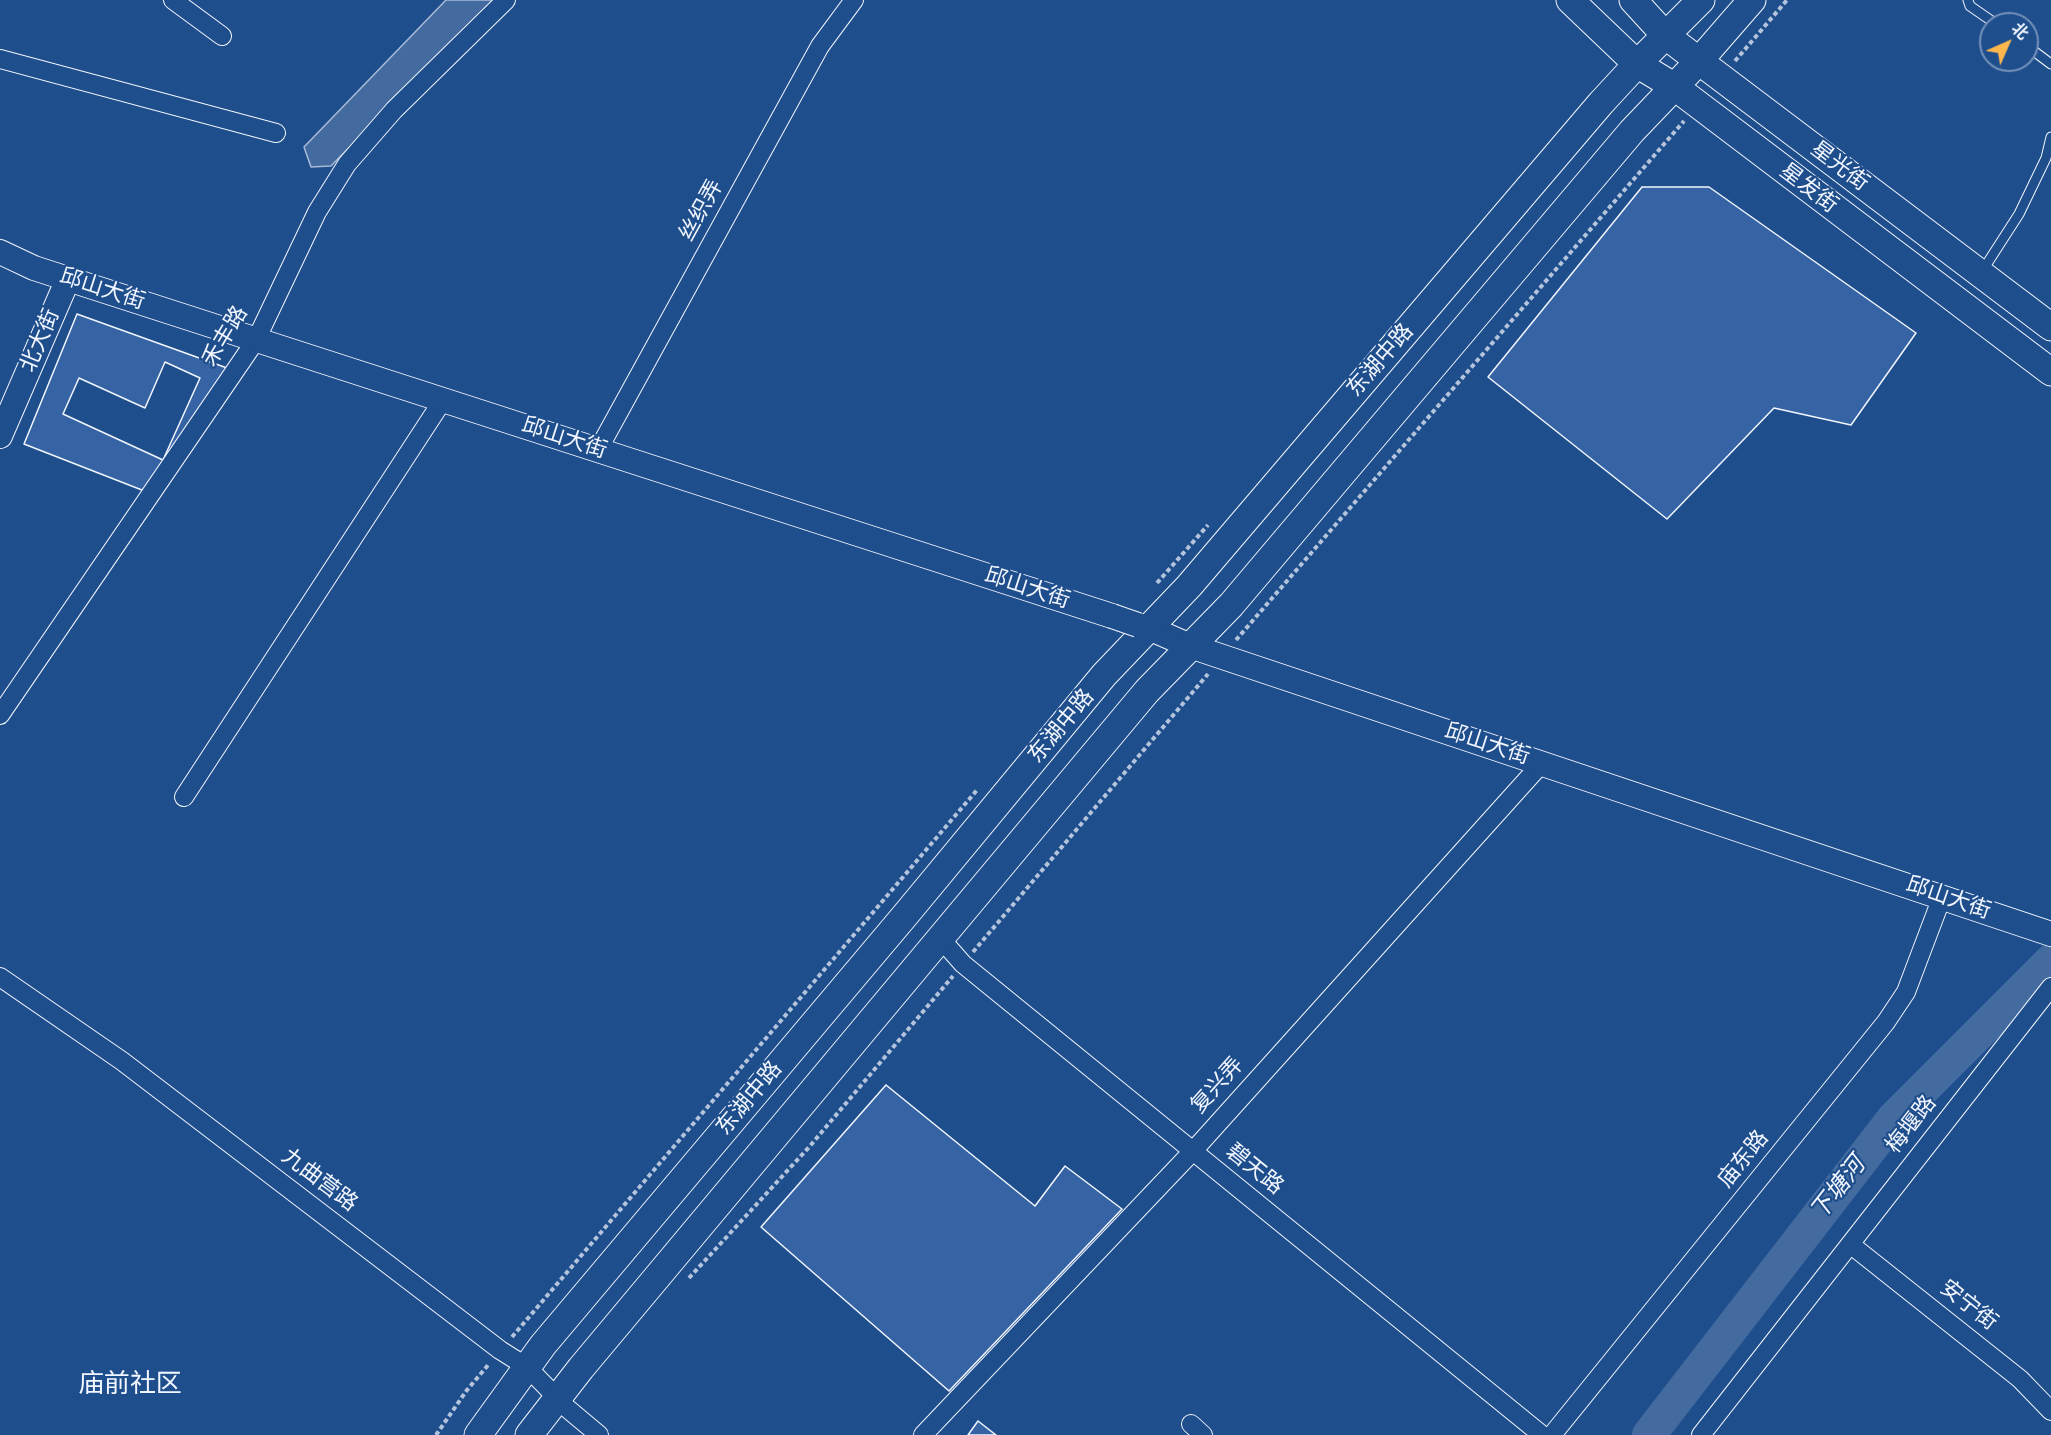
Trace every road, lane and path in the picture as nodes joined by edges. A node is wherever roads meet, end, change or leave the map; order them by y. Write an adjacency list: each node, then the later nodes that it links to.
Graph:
1 (173, 0): 12 (street)
2 (506, 0): 25 (street, 禾丰路)
3 (854, 0): 29 (street, 丝织弄)
4 (1570, 0): 15 (main road, 星发街)
5 (1633, 0): 11 (main road, 星光街)
6 (1701, 0): 11 (main road, 东湖中路)
7 (1752, 0): 14 (main road, 东湖中路)
8 (1787, 0): 16 (path)
9 (1968, 0): 10 (lane)
10 (1979, 12)
11 (1665, 35): 14 (main road, 星光街); 15 (main road, 东湖中路)
12 (222, 36)
13 (0, 59): 19 (street)
14 (1699, 61): 16 (main road, 星光街); 17 (main road, 东湖中路)
15 (1637, 64): 17 (main road, 星发街); 30 (main road, 东湖中路)
16 (1721, 78): 22 (main road, 星光街)
17 (1675, 87): 18 (main road, 星发街); 31 (main road, 东湖中路)
18 (1697, 105): 26 (main road, 星发街); 32 (path)
19 (276, 133)
20 (2051, 137): 22 (lane)
21 (0, 252): 23 (main road, 邱山大街)
22 (1981, 274): 24 (main road, 星光街)
23 (68, 279): 25 (main road, 邱山大街); 28 (main road, 北大街)
24 (2051, 327)
25 (256, 340): 27 (main road, 邱山大街); 33 (street, 禾丰路)
26 (2051, 372)
27 (443, 400): 29 (main road, 邱山大街); 35 (street)
28 (0, 436)
29 (598, 450): 30 (main road, 邱山大街, bridge)
30 (1143, 626): 31 (main road, 邱山大街); 45 (main road, 东湖中路)
31 (1190, 646): 32 (main road, 邱山大街); 38 (main road, 东湖中路)
32 (1222, 657): 34 (main road, 邱山大街); 39 (path)
33 (0, 715)
34 (1542, 763): 36 (main road, 邱山大街); 42 (street, 复兴弄)
35 (184, 798)
36 (1942, 897): 37 (main road, 邱山大街); 53 (street, 庙东路)
37 (2051, 934)
38 (940, 938): 39 (street, 碧天路); 46 (main road, 东湖中路)
39 (963, 964): 42 (street, 碧天路); 44 (path)
40 (0, 977): 45 (street, 九曲营路)
41 (2051, 987): 43 (street, 梅堰路)
42 (1193, 1151): 51 (street, 复兴弄); 52 (street, 碧天路)
43 (1850, 1244): 47 (street, 安宁街); 54 (street, 梅堰路)
44 (681, 1286)
45 (527, 1367): 46 (street, 九曲营路); 48 (main road, 东湖中路)
46 (558, 1398): 49 (main road, 东湖中路); 50 (street, 九曲营路)
47 (2051, 1411)
48 (478, 1435)
49 (529, 1435)
50 (599, 1435)
51 (923, 1435)
52 (1542, 1435)
53 (1552, 1435)
54 (1701, 1435)

